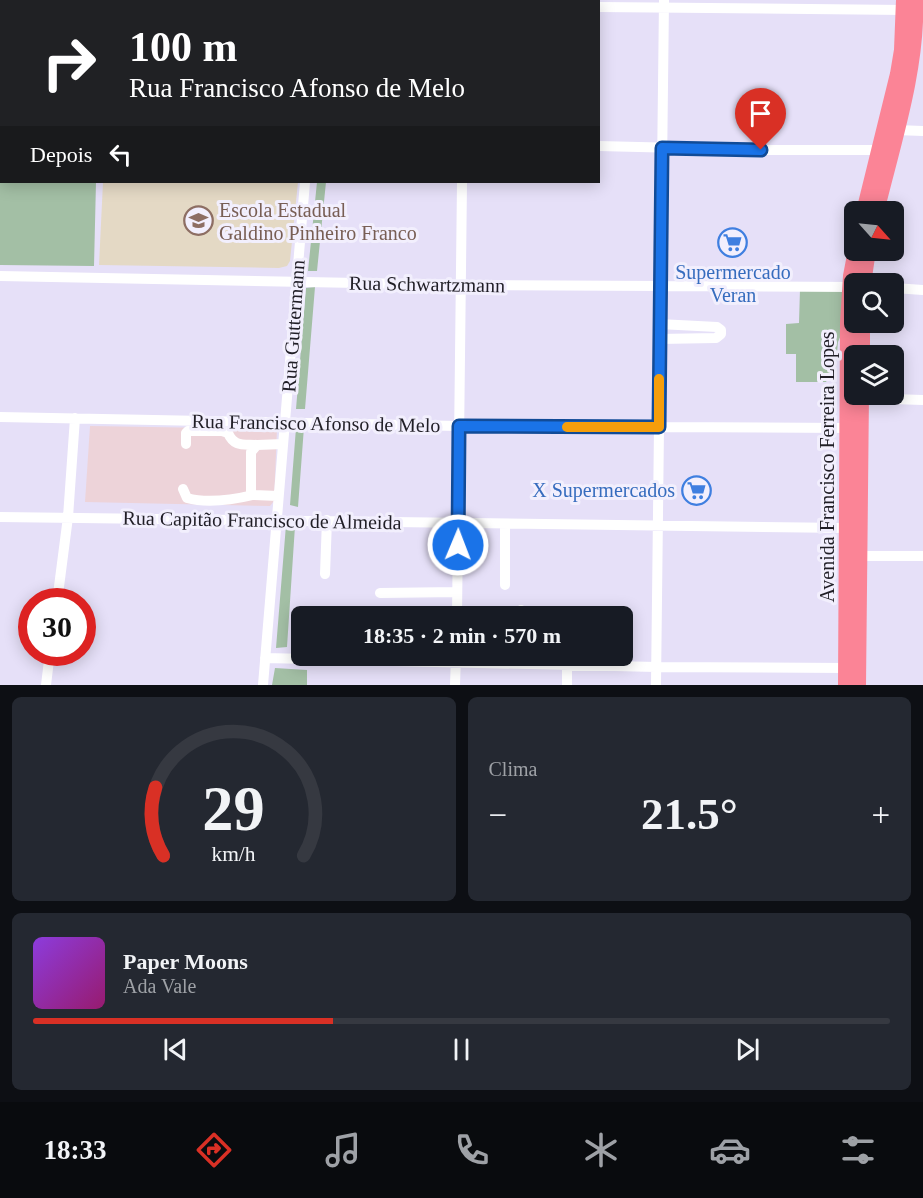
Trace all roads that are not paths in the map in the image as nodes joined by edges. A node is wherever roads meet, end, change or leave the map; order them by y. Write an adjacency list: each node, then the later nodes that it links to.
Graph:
1 (908, 3): 2 (street); 5 (highway); 5 (highway)
2 (664, 4): 3 (street); 7 (street)
3 (600, 7)
4 (923, 131): 5 (street)
5 (889, 142): 7 (street); 10 (highway); 11 (highway)
6 (600, 146): 7 (street)
7 (662, 148): 15 (street)
8 (305, 183): 13 (street, Rua Guttermann)
9 (462, 183): 14 (street)
10 (868, 201)
11 (878, 201)
12 (0, 276): 13 (street, Rua Schwartzmann)
13 (295, 281): 14 (street, Rua Schwartzmann); 27 (street, Rua Guttermann)
14 (461, 285): 15 (street, Rua Schwartzmann); 28 (street)
15 (660, 286): 16 (street, Rua Schwartzmann); 19 (street)
16 (844, 286)
17 (904, 289): 18 (street)
18 (923, 290)
19 (660, 324): 21 (street); 21 (street)
20 (848, 333): 30 (highway, Avenida Francisco Ferreira Lopes)
21 (659, 339): 29 (street)
22 (904, 399): 23 (street)
23 (923, 400)
24 (861, 405): 45 (highway, Avenida Francisco Ferreira Lopes)
25 (0, 417): 26 (street, Rua Francisco Afonso de Melo)
26 (75, 418): 27 (street, Rua Francisco Afonso de Melo); 38 (street)
27 (285, 422): 28 (street, Rua Francisco Afonso de Melo); 32 (street, Rua Guttermann)
28 (459, 426): 29 (street, Rua Francisco Afonso de Melo); 41 (street)
29 (659, 427): 30 (street, Rua Francisco Afonso de Melo); 43 (street)
30 (848, 428): 44 (highway, Avenida Francisco Ferreira Lopes)
31 (186, 444): 33 (street)
32 (283, 444): 33 (street); 36 (street, Rua Guttermann)
33 (257, 445): 35 (street)
34 (183, 489): 35 (street)
35 (253, 495): 36 (street)
36 (278, 496): 39 (street, Rua Guttermann)
37 (0, 517): 38 (street, Rua Capitão Francisco de Almeida)
38 (68, 518): 39 (street, Rua Capitão Francisco de Almeida); 49 (street)
39 (276, 519): 40 (street, Rua Capitão Francisco de Almeida); 53 (street, Rua Guttermann)
40 (327, 520): 41 (street, Rua Capitão Francisco de Almeida); 47 (street)
41 (459, 522): 42 (street, Rua Capitão Francisco de Almeida); 50 (street)
42 (505, 524): 43 (street, Rua Capitão Francisco de Almeida); 48 (street)
43 (658, 525): 44 (street, Rua Capitão Francisco de Almeida); 59 (street)
44 (847, 528): 60 (highway, Avenida Francisco Ferreira Lopes)
45 (859, 556): 46 (street); 66 (highway, Avenida Francisco Ferreira Lopes)
46 (923, 556)
47 (325, 574)
48 (505, 585)
49 (59, 588)
50 (458, 592): 51 (street); 52 (street)
51 (380, 593)
52 (457, 606)
53 (265, 658): 54 (street); 62 (street, Rua Guttermann)
54 (291, 658)
55 (48, 666): 61 (street)
56 (456, 666): 63 (street)
57 (561, 666): 64 (street)
58 (633, 666): 59 (street)
59 (656, 667): 60 (street); 65 (street)
60 (847, 677)
61 (46, 685)
62 (263, 685)
63 (455, 685)
64 (567, 685)
65 (656, 685)
66 (858, 685)

